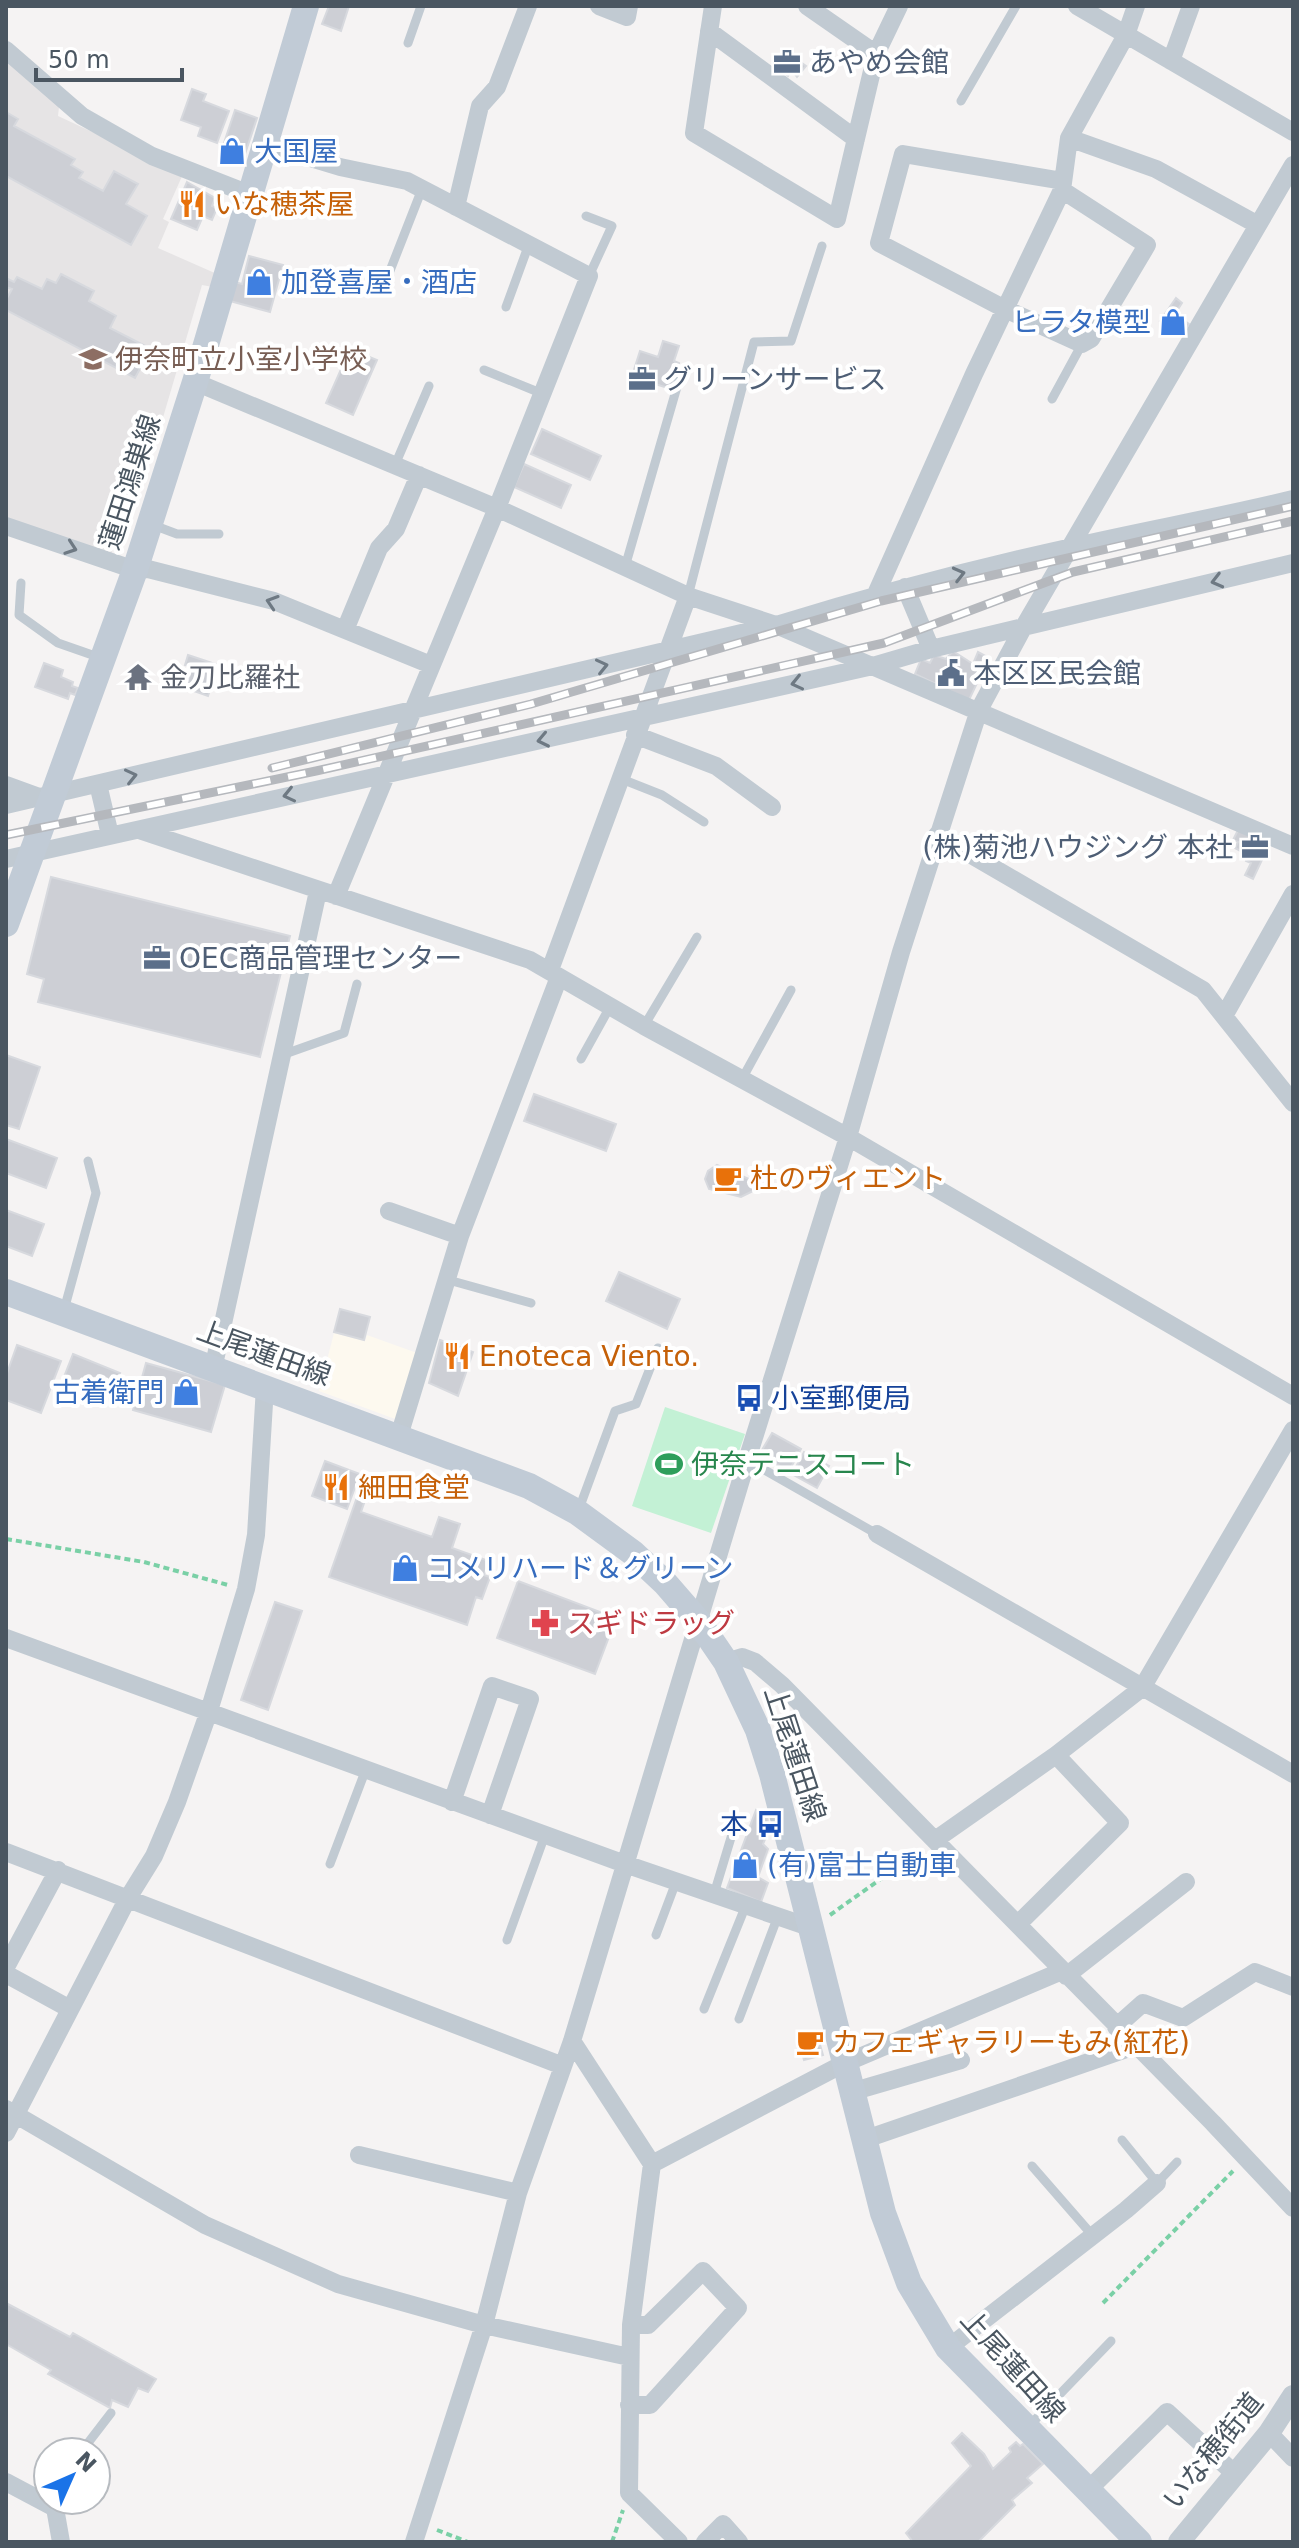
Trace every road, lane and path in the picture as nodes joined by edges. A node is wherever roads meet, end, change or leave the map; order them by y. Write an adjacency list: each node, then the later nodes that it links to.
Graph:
1 (306, 6): 23 (main road, 蓮田鴻巣線)
2 (421, 6): 15 (lane)
3 (528, 6): 28 (street)
4 (599, 6): 5 (street)
5 (629, 6)
6 (713, 6): 13 (street)
7 (807, 6): 17 (street)
8 (899, 6): 17 (street)
9 (1016, 6): 19 (lane)
10 (1077, 6): 14 (street)
11 (1136, 6): 14 (street)
12 (1191, 6): 18 (street)
13 (709, 31): 22 (street); 22 (street)
14 (1126, 35): 18 (street); 21 (street)
15 (408, 43)
16 (6, 50): 27 (street)
17 (876, 54): 22 (street)
18 (1171, 61): 20 (street)
19 (961, 101)
20 (1293, 132)
21 (1069, 138): 25 (street); 30 (street)
22 (856, 139)
23 (264, 144): 26 (street); 27 (main road, 蓮田鴻巣線)
24 (1293, 165): 30 (street)
25 (1062, 186): 36 (street); 36 (street); 37 (street)
26 (422, 189): 28 (street); 34 (lane)
27 (249, 194): 40 (main road, 蓮田鴻巣線)
28 (456, 207): 31 (street)
29 (586, 216): 33 (lane)
30 (1258, 225): 51 (street)
31 (529, 244): 33 (street); 35 (lane)
32 (822, 246): 58 (lane)
33 (589, 276): 42 (street)
34 (384, 286)
35 (506, 307)
36 (1005, 309): 37 (street); 57 (street)
37 (1082, 344): 43 (lane)
38 (484, 370): 42 (lane)
39 (679, 380): 53 (lane)
40 (195, 382): 44 (street); 48 (main road, 蓮田鴻巣線)
41 (429, 386): 44 (lane)
42 (543, 394): 47 (street)
43 (1052, 399)
44 (395, 465): 45 (street)
45 (419, 475): 47 (street); 61 (street)
46 (1293, 499): 51 (street)
47 (497, 508): 53 (street); 65 (street)
48 (150, 524): 50 (lane); 54 (main road, 蓮田鴻巣線)
49 (6, 526): 54 (street, one-way to 54)
50 (219, 534)
51 (1073, 546): 56 (street, one-way to 51); 60 (street)
52 (1293, 563): 60 (street, one-way to 60)
53 (625, 567): 58 (street)
54 (135, 570): 61 (street, one-way to 54); 64 (main road, 蓮田鴻巣線)
55 (21, 583): 64 (lane)
56 (905, 587): 57 (street); 62 (street)
57 (876, 594): 59 (street)
58 (688, 596): 59 (street); 63 (street)
59 (776, 625): 63 (street); 66 (street)
60 (1023, 628): 62 (street); 68 (street)
61 (345, 630): 65 (street)
62 (931, 649): 66 (street)
63 (669, 651): 67 (street, one-way to 63); 69 (street)
64 (104, 660): 74 (main road, 蓮田鴻巣線)
65 (431, 665): 67 (street)
66 (873, 666): 68 (street); 69 (street, one-way to 69)
67 (412, 710): 70 (street); 72 (street, one-way to 67)
68 (979, 710): 80 (street); 81 (street)
69 (638, 727): 70 (street, one-way to 70); 71 (street); 76 (street)
70 (385, 773): 78 (street, one-way to 78); 84 (street)
71 (619, 778): 77 (lane); 88 (street)
72 (98, 784): 74 (street); 79 (street)
73 (6, 785): 74 (street)
74 (47, 796): 75 (street); 82 (main road, 蓮田鴻巣線)
75 (6, 805)
76 (772, 807)
77 (704, 822)
78 (136, 829): 79 (street); 84 (street)
79 (110, 835): 82 (street)
80 (937, 835): 92 (street); 98 (street)
81 (1293, 846)
82 (33, 852): 83 (street); 86 (main road, 蓮田鴻巣線)
83 (6, 859)
84 (327, 894): 88 (street); 94 (street)
85 (1293, 894): 92 (street)
86 (6, 924)
87 (697, 937): 93 (lane)
88 (554, 974): 91 (street); 101 (street)
89 (357, 984): 94 (lane)
90 (791, 990): 96 (lane)
91 (611, 1005): 93 (street); 95 (lane)
92 (1224, 1016): 97 (street)
93 (644, 1026): 96 (street)
94 (282, 1055): 107 (street)
95 (581, 1059)
96 (742, 1079): 98 (street)
97 (1293, 1103)
98 (848, 1137): 109 (street); 112 (street)
99 (88, 1161): 105 (lane)
100 (389, 1211): 101 (street)
101 (460, 1236): 102 (street)
102 (445, 1279): 104 (lane); 111 (street)
103 (6, 1292): 105 (main road, 上尾蓮田線)
104 (531, 1303)
105 (63, 1313): 107 (main road, 上尾蓮田線)
106 (658, 1348): 113 (lane)
107 (213, 1369): 108 (main road, 上尾蓮田線)
108 (265, 1387): 111 (main road, 上尾蓮田線); 116 (street)
109 (1293, 1396)
110 (1293, 1430): 120 (street)
111 (399, 1436): 113 (main road, 上尾蓮田線)
112 (747, 1460): 114 (lane); 117 (street)
113 (577, 1512): 117 (main road, 上尾蓮田線)
114 (877, 1534): 120 (street)
115 (6, 1539): 116 (path)
116 (246, 1589): 121 (street)
117 (698, 1621): 119 (main road, 上尾蓮田線); 132 (street)
118 (6, 1638): 121 (street)
119 (726, 1662): 129 (street); 141 (main road, 上尾蓮田線)
120 (1142, 1688): 122 (street); 124 (street)
121 (209, 1711): 123 (street); 137 (street)
122 (1056, 1755): 129 (street); 140 (street)
123 (366, 1769): 125 (street); 131 (lane)
124 (1293, 1774)
125 (452, 1802): 126 (street); 126 (street)
126 (490, 1815): 128 (street)
127 (733, 1831): 136 (lane)
128 (545, 1835): 132 (street); 143 (lane)
129 (935, 1840): 140 (street); 141 (path)
130 (6, 1852): 133 (street)
131 (330, 1864)
132 (625, 1864): 134 (street); 152 (street)
133 (58, 1870): 137 (street); 144 (street)
134 (676, 1882): 136 (street); 142 (lane)
135 (1186, 1882): 146 (street)
136 (714, 1894): 138 (street)
137 (128, 1898): 148 (street); 156 (street)
138 (746, 1905): 139 (street); 149 (lane)
139 (778, 1916): 141 (street); 150 (lane)
140 (1018, 1924): 146 (street)
141 (812, 1928): 155 (main road, 上尾蓮田線)
142 (656, 1935)
143 (507, 1940)
144 (6, 1967)
145 (6, 1974): 148 (street)
146 (1064, 1974): 151 (street); 155 (street)
147 (1293, 1987): 151 (street)
148 (70, 2009): 158 (street)
149 (704, 2009)
150 (739, 2019)
151 (1116, 2027): 153 (street)
152 (572, 2041): 156 (street); 165 (street)
153 (1135, 2046): 160 (street); 163 (street)
154 (961, 2060): 157 (street)
155 (843, 2064): 157 (main road, 上尾蓮田線); 165 (street)
156 (563, 2066): 168 (street)
157 (851, 2092): 160 (main road, 上尾蓮田線)
158 (11, 2112): 159 (street); 172 (street)
159 (6, 2133)
160 (863, 2140): 175 (main road, 上尾蓮田線)
161 (1122, 2140): 167 (lane)
162 (359, 2155): 168 (street)
163 (1246, 2159): 169 (street); 171 (path)
164 (1177, 2162): 167 (lane)
165 (652, 2164): 173 (street)
166 (1032, 2166): 170 (lane)
167 (1157, 2183): 170 (street)
168 (518, 2193): 172 (street)
169 (1293, 2208)
170 (1093, 2236): 175 (street)
171 (1103, 2303)
172 (484, 2325): 176 (street); 190 (street)
173 (631, 2325): 176 (street); 178 (street)
174 (1111, 2341): 180 (lane)
175 (948, 2348): 180 (main road, 上尾蓮田線)
176 (629, 2357): 178 (street)
177 (1293, 2396): 181 (street, いな穂街道)
178 (629, 2405): 188 (street)
179 (111, 2413): 182 (lane)
180 (1025, 2429): 186 (main road, 上尾蓮田線)
181 (1269, 2433): 183 (street); 184 (street, いな穂街道)
182 (93, 2436)
183 (1293, 2458)
184 (1235, 2474): 186 (street); 199 (street, いな穂街道)
185 (6, 2482): 187 (street)
186 (1087, 2491): 198 (main road, 上尾蓮田線)
187 (32, 2493)
188 (629, 2493): 194 (path); 195 (street)
189 (56, 2516): 191 (street)
190 (420, 2523): 192 (street); 193 (path)
191 (61, 2542)
192 (414, 2542)
193 (468, 2542)
194 (612, 2542)
195 (679, 2542)
196 (705, 2542): 197 (street)
197 (739, 2542)
198 (1139, 2542)
199 (1179, 2542)

